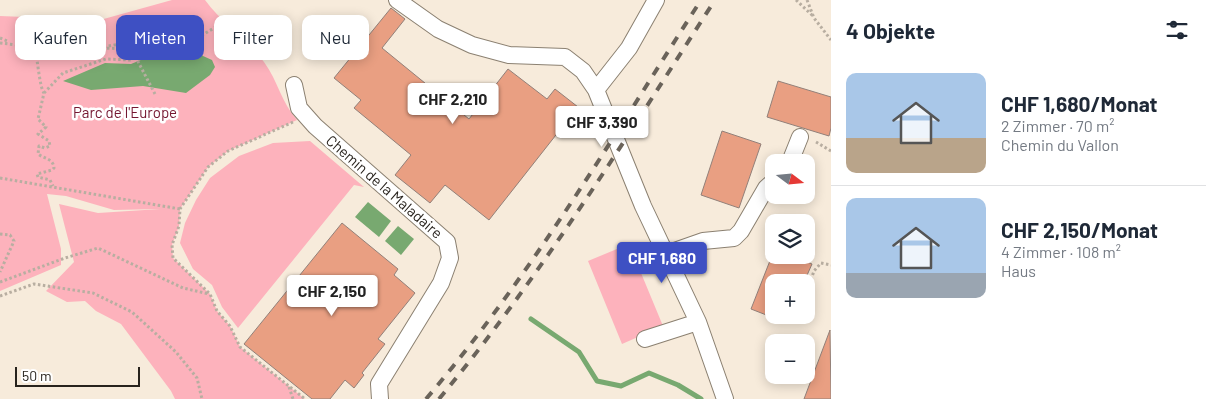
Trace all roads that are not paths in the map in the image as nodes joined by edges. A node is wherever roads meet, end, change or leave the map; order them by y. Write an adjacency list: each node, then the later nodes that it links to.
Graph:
1 (397, 0): 4 (street)
2 (656, 0): 4 (street)
3 (294, 85): 12 (street, Chemin de la Maladaire)
4 (596, 90): 8 (street)
5 (800, 137): 6 (street)
6 (793, 154)
7 (765, 190): 8 (street)
8 (666, 254): 9 (street)
9 (698, 322): 10 (street); 11 (street)
10 (645, 339)
11 (722, 396)
12 (380, 399)

